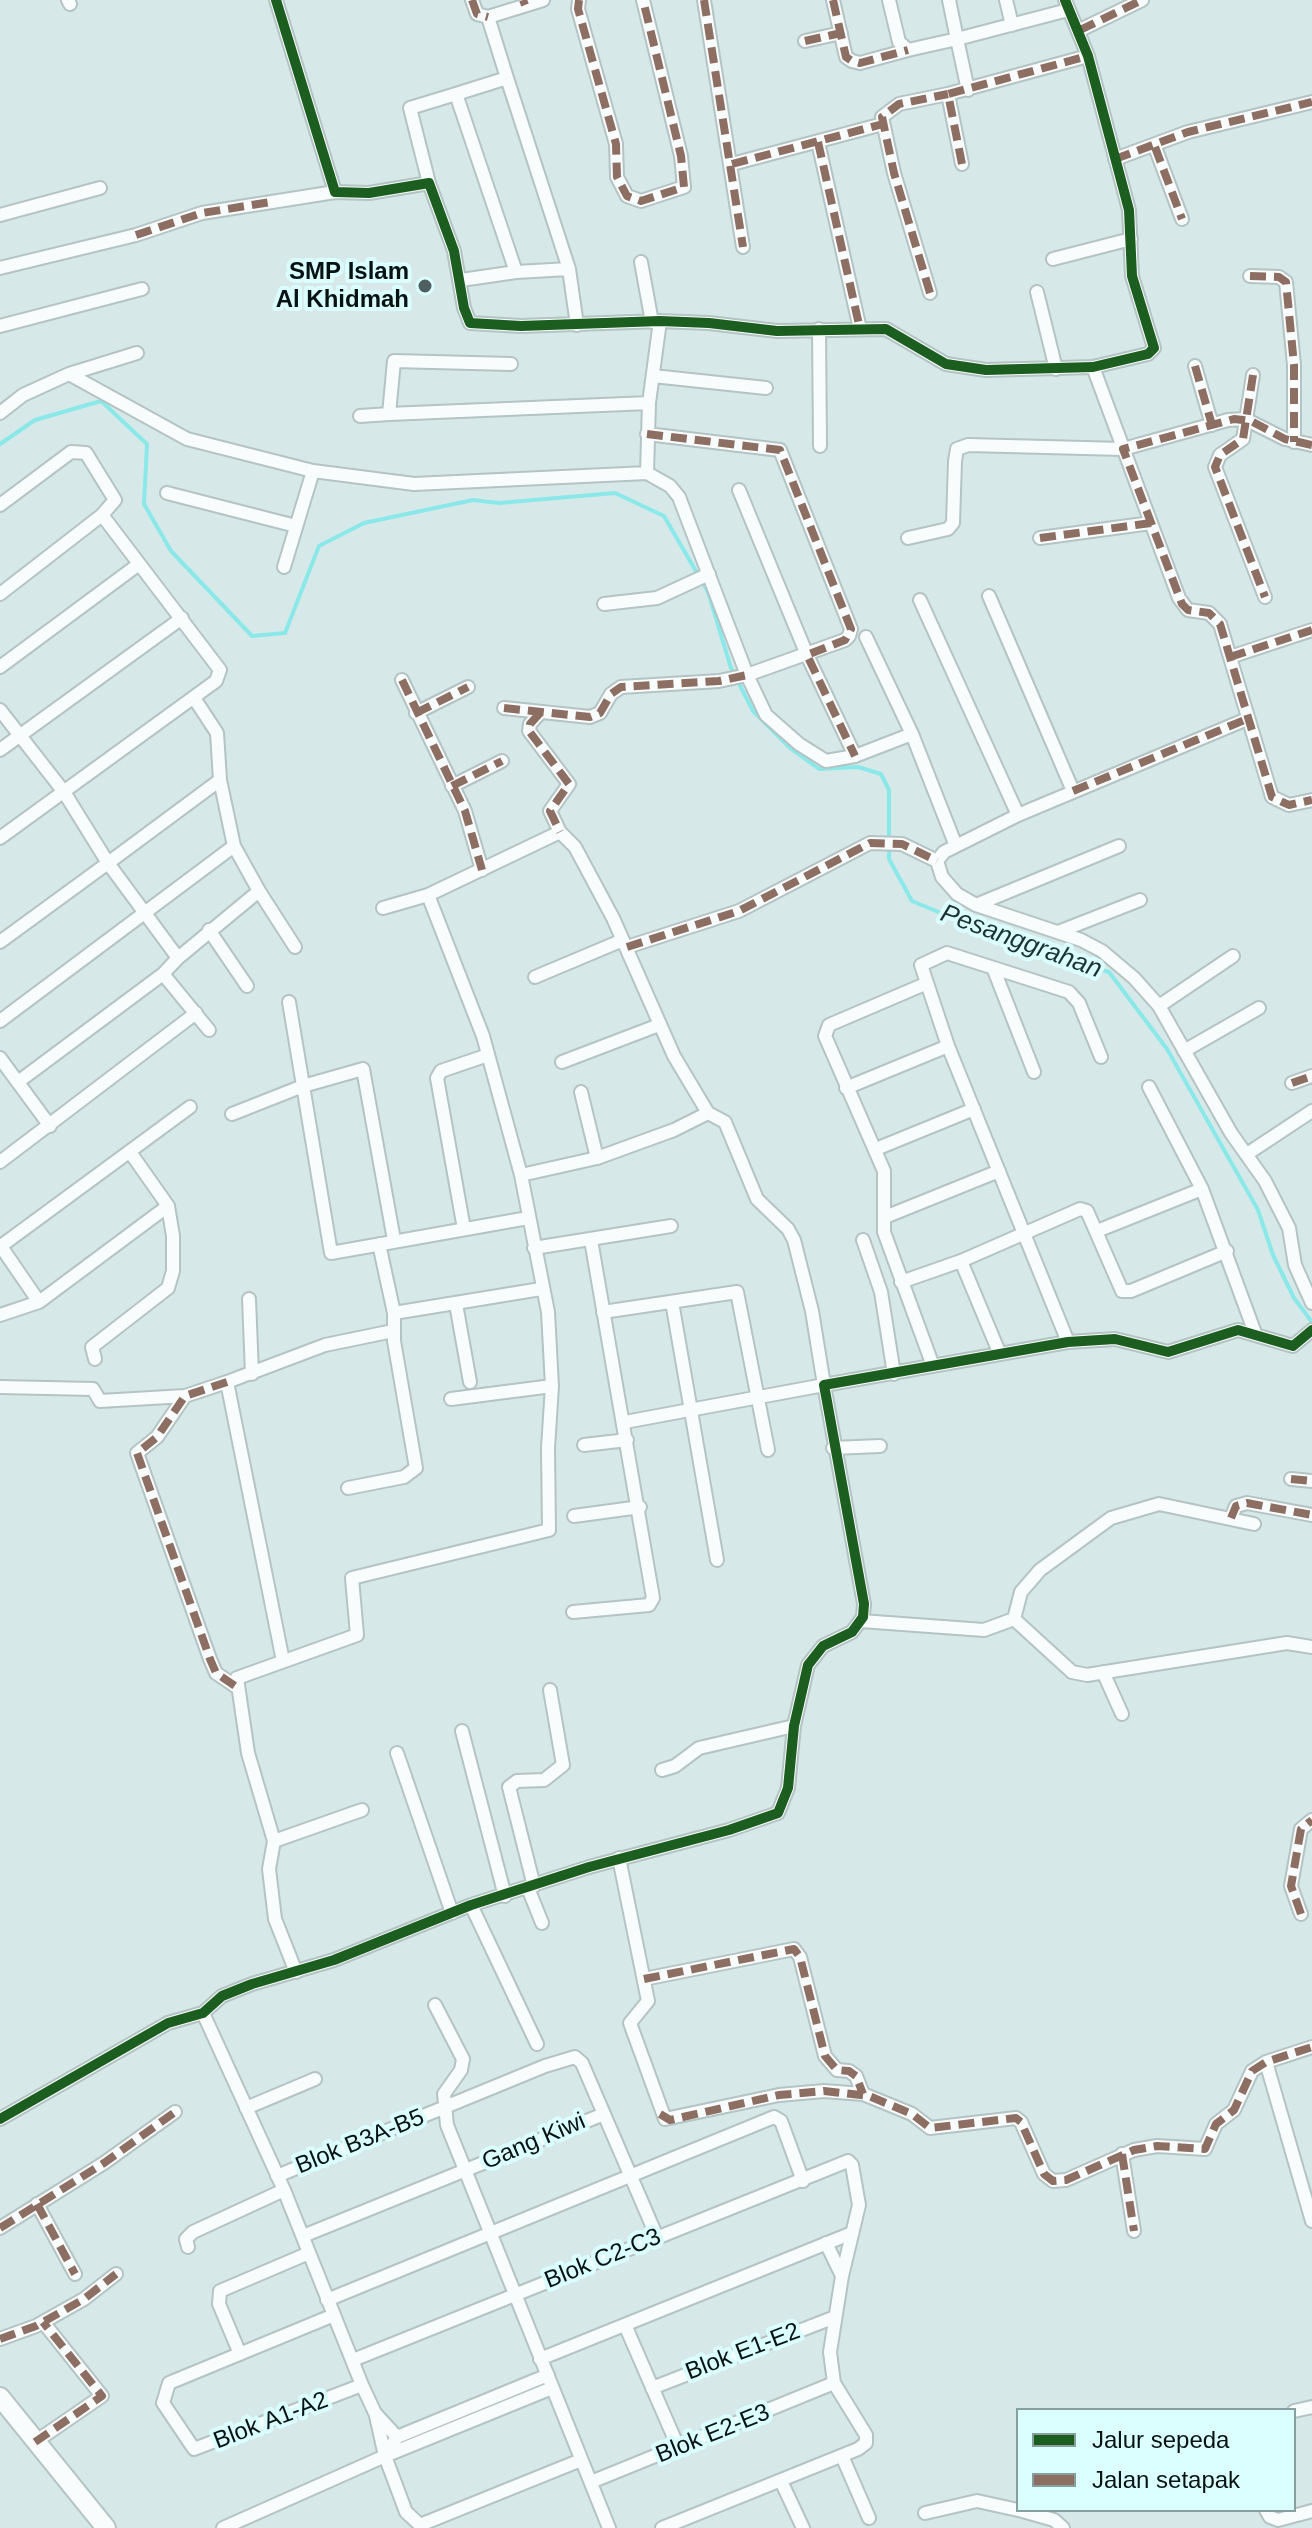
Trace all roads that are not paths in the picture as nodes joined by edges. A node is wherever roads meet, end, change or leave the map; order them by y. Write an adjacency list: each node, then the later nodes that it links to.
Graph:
1 (276, 0): 35 (street)
2 (472, 0): 14 (street)
3 (543, 0): 12 (street)
4 (579, 0): 5 (street)
5 (643, 0)
6 (704, 0): 31 (street)
7 (833, 0): 17 (street)
8 (889, 0): 20 (street)
9 (949, 0): 18 (street)
10 (1006, 0): 15 (street)
11 (1142, 0): 16 (street)
12 (524, 3): 14 (street)
13 (1066, 5): 15 (street); 16 (street)
14 (488, 17): 22 (street)
15 (1012, 25): 18 (street)
16 (1080, 30): 21 (street)
17 (841, 33): 19 (street); 20 (street)
18 (957, 39): 20 (street); 23 (street)
19 (805, 41)
20 (908, 50)
21 (1088, 56): 23 (street); 30 (street)
22 (507, 78): 24 (street); 43 (street)
23 (968, 90): 25 (street)
24 (456, 94): 33 (street); 44 (street)
25 (948, 94): 27 (street); 32 (street)
26 (1312, 102): 29 (street)
27 (883, 124): 28 (street); 49 (street)
28 (818, 142): 31 (street); 54 (street)
29 (1155, 147): 30 (street); 37 (street)
30 (1115, 159): 38 (street)
31 (732, 164): 39 (street)
32 (962, 164)
33 (429, 183): 35 (street); 46 (street)
34 (100, 188): 36 (street)
35 (335, 192): 42 (street)
36 (0, 215)
37 (1182, 219)
38 (1131, 239): 40 (street); 58 (street)
39 (743, 247)
40 (1053, 259)
41 (641, 262): 50 (street)
42 (0, 268)
43 (569, 269): 44 (street); 51 (street)
44 (516, 272): 46 (street)
45 (1250, 276): 71 (street)
46 (461, 280): 51 (street)
47 (142, 289): 52 (street)
48 (1037, 292): 59 (street)
49 (930, 293)
50 (656, 322): 51 (street); 53 (street); 62 (street)
51 (577, 325)
52 (0, 326)
53 (819, 329): 54 (street); 73 (street)
54 (860, 329): 59 (street)
55 (137, 353): 60 (street)
56 (511, 364): 66 (street)
57 (1195, 366): 69 (street)
58 (1093, 367): 59 (street); 74 (street)
59 (1056, 369)
60 (69, 374): 65 (street); 75 (street)
61 (1253, 375): 68 (street)
62 (653, 376): 63 (street); 64 (street)
63 (766, 388)
64 (649, 403): 66 (street); 70 (street)
65 (0, 412)
66 (389, 414): 67 (street)
67 (360, 416)
68 (1245, 419): 69 (street); 71 (street); 90 (street)
69 (1212, 425): 74 (street)
70 (647, 434): 76 (street); 96 (street)
71 (1294, 442): 72 (street)
72 (1312, 445)
73 (820, 446)
74 (1123, 449): 81 (street); 83 (street)
75 (313, 471): 76 (street); 82 (street)
76 (647, 473): 87 (street)
77 (739, 490): 96 (street)
78 (167, 493): 82 (street)
79 (0, 505): 80 (street)
80 (102, 515): 85 (street); 88 (street)
81 (1151, 523): 84 (street); 97 (street)
82 (296, 526): 86 (street)
83 (908, 538)
84 (1040, 538)
85 (139, 564): 93 (street); 98 (street)
86 (284, 567)
87 (706, 575): 92 (street); 99 (street)
88 (0, 594)
89 (989, 596): 115 (street)
90 (1265, 597)
91 (920, 600): 118 (street)
92 (604, 604)
93 (182, 618): 102 (street); 109 (street)
94 (1312, 630): 97 (street)
95 (866, 637): 108 (street)
96 (807, 655): 99 (street); 111 (street)
97 (1230, 657): 107 (street)
98 (0, 667)
99 (744, 675): 106 (street); 111 (street)
100 (402, 680): 105 (street)
101 (468, 687): 105 (street)
102 (194, 698): 113 (street); 116 (street)
103 (504, 708): 106 (street)
104 (0, 710): 109 (street)
105 (416, 713): 114 (street)
106 (540, 713): 119 (street)
107 (1247, 719): 115 (street); 117 (street)
108 (912, 734): 111 (street); 122 (street)
109 (20, 735): 110 (street); 116 (street)
110 (0, 750)
111 (855, 756)
112 (502, 761): 114 (street)
113 (220, 780): 121 (street); 125 (street)
114 (452, 786): 126 (street)
115 (1073, 791): 118 (street)
116 (64, 792): 120 (street); 125 (street)
117 (1312, 800)
118 (1018, 815): 122 (street)
119 (560, 832): 126 (street); 136 (street)
120 (0, 838)
121 (234, 846): 127 (street); 132 (street)
122 (956, 846): 124 (street)
123 (1119, 846): 130 (street)
124 (937, 861): 130 (street); 136 (street)
125 (108, 863): 132 (street); 135 (street)
126 (482, 870): 128 (street)
127 (259, 891): 133 (street); 137 (street)
128 (428, 895): 131 (street); 154 (street)
129 (1140, 900): 134 (street)
130 (976, 905): 134 (street)
131 (383, 908)
132 (142, 914): 139 (street); 149 (street)
133 (209, 930): 139 (street); 144 (street)
134 (1058, 932): 146 (street)
135 (0, 942)
136 (625, 944): 142 (street); 150 (street)
137 (295, 947)
138 (1233, 956): 146 (street)
139 (178, 958): 141 (street)
140 (994, 970): 143 (street); 155 (street); 158 (street)
141 (163, 974): 148 (street); 160 (street)
142 (535, 977)
143 (925, 984): 152 (street); 164 (street)
144 (247, 986)
145 (289, 1002): 162 (street)
146 (1159, 1006): 153 (street)
147 (1259, 1008): 153 (street)
148 (196, 1013): 151 (street); 171 (street)
149 (0, 1021)
150 (659, 1025): 157 (street); 169 (street)
151 (209, 1030)
152 (948, 1046): 164 (street); 167 (street)
153 (1184, 1051): 174 (street)
154 (488, 1055): 178 (street); 184 (street)
155 (1101, 1057)
156 (0, 1058): 160 (street)
157 (562, 1062)
158 (1034, 1072)
159 (1312, 1076): 161 (street)
160 (18, 1082): 171 (street)
161 (1292, 1083)
162 (303, 1086): 170 (street); 187 (street); 190 (street)
163 (1149, 1087): 179 (street)
164 (846, 1088): 172 (street)
165 (581, 1092): 175 (street)
166 (190, 1107): 173 (street)
167 (974, 1109): 172 (street); 177 (street)
168 (1312, 1111): 174 (street)
169 (708, 1113): 175 (street); 216 (street)
170 (232, 1114)
171 (50, 1126): 176 (street)
172 (876, 1149): 181 (street)
173 (130, 1152): 180 (street); 191 (street)
174 (1247, 1154): 200 (street)
175 (597, 1158): 178 (street)
176 (0, 1162)
177 (999, 1171): 181 (street); 186 (street)
178 (521, 1175): 182 (street)
179 (1202, 1189): 185 (street); 193 (street)
180 (168, 1206): 198 (street); 210 (street)
181 (885, 1217): 195 (street)
182 (528, 1218): 184 (street); 192 (street)
183 (671, 1226): 188 (street)
184 (464, 1229): 187 (street)
185 (1097, 1231): 186 (street); 193 (street)
186 (1024, 1235): 194 (street); 208 (street)
187 (394, 1240): 190 (street)
188 (591, 1240): 192 (street); 202 (street)
189 (863, 1240): 213 (street)
190 (379, 1244): 203 (street)
191 (0, 1245): 198 (street)
192 (534, 1248): 196 (street)
193 (1227, 1251): 206 (street)
194 (961, 1261): 195 (street); 209 (street)
195 (901, 1282): 211 (street)
196 (541, 1289): 201 (street); 217 (street)
197 (249, 1299): 212 (street)
198 (39, 1302): 204 (street)
199 (672, 1302): 202 (street); 220 (street); 222 (street)
200 (1312, 1303)
201 (456, 1304): 203 (street); 215 (street)
202 (603, 1312): 223 (street)
203 (394, 1313): 205 (street)
204 (0, 1315)
205 (393, 1331): 212 (street); 231 (street)
206 (1255, 1333): 207 (street); 208 (street)
207 (1308, 1334)
208 (1068, 1342): 209 (street)
209 (999, 1352): 211 (street)
210 (95, 1359)
211 (933, 1366): 213 (street)
212 (252, 1374): 214 (street)
213 (894, 1374): 216 (street)
214 (227, 1382): 219 (street); 242 (street)
215 (470, 1382)
216 (824, 1385): 220 (street); 227 (street)
217 (552, 1386): 221 (street); 242 (street)
218 (0, 1387): 219 (street)
219 (185, 1396): 244 (street)
220 (758, 1397): 222 (street); 228 (street)
221 (451, 1399)
222 (692, 1411): 223 (street); 237 (street)
223 (625, 1422): 224 (street)
224 (627, 1440): 225 (street); 232 (street)
225 (584, 1445)
226 (880, 1446): 227 (street)
227 (833, 1448): 239 (street)
228 (768, 1450)
229 (1291, 1479): 230 (street)
230 (1312, 1481)
231 (348, 1488)
232 (640, 1507): 234 (street); 238 (street)
233 (1312, 1515): 235 (street)
234 (574, 1516)
235 (1231, 1518): 236 (street); 240 (street)
236 (1254, 1524)
237 (717, 1560)
238 (573, 1612)
239 (863, 1614): 240 (street); 247 (street)
240 (1015, 1614): 243 (street)
241 (1312, 1647): 243 (street)
242 (283, 1661): 244 (street)
243 (1103, 1672): 246 (street)
244 (235, 1686): 253 (street)
245 (550, 1690): 255 (street)
246 (1122, 1714)
247 (794, 1726): 250 (street); 254 (street)
248 (462, 1731): 256 (street)
249 (397, 1753): 258 (street)
250 (662, 1770)
251 (362, 1810): 253 (street)
252 (1312, 1820): 259 (street)
253 (274, 1841): 261 (street)
254 (619, 1858): 255 (street); 262 (street)
255 (531, 1887): 256 (street); 260 (street)
256 (505, 1896): 257 (street)
257 (471, 1905): 258 (street); 265 (street)
258 (452, 1913): 261 (street)
259 (1301, 1914)
260 (542, 1923)
261 (296, 1972): 264 (street)
262 (644, 1979): 269 (street); 269 (street)
263 (435, 2005): 271 (street)
264 (203, 2013): 270 (street); 274 (street)
265 (537, 2044)
266 (1312, 2047): 267 (street)
267 (1266, 2062): 275 (street); 282 (street)
268 (315, 2079): 270 (street)
269 (863, 2094): 275 (street)
270 (246, 2108): 277 (street)
271 (443, 2109): 273 (street, Blok B3A-B5); 276 (street); 277 (street, Blok B3A-B5)
272 (175, 2112): 281 (street)
273 (604, 2114): 276 (street, Gang Kiwi); 278 (street)
274 (0, 2119)
275 (1122, 2154): 284 (street)
276 (465, 2171): 286 (street); 287 (street, Gang Kiwi)
277 (277, 2176): 280 (street)
278 (634, 2176): 279 (street); 286 (street); 288 (street)
279 (803, 2181): 285 (street, Blok C2-C3); 288 (street, Blok C2-C3)
280 (284, 2190): 287 (street); 290 (street)
281 (37, 2204): 283 (street); 292 (street)
282 (1311, 2215)
283 (0, 2228)
284 (1134, 2231)
285 (852, 2233): 289 (street); 294 (street)
286 (491, 2234): 295 (street); 296 (street)
287 (303, 2236): 291 (street)
288 (657, 2237): 295 (street, Blok C2-C3)
289 (826, 2243): 294 (street); 300 (street)
290 (188, 2247)
291 (309, 2253): 296 (street); 302 (street)
292 (75, 2274)
293 (116, 2274): 299 (street)
294 (842, 2276): 298 (street)
295 (513, 2296): 303 (street); 304 (street, Blok C2-C3)
296 (327, 2300): 297 (street)
297 (334, 2315): 302 (street, Blok A1-A2); 304 (street)
298 (835, 2317): 306 (street); 308 (street, Blok E1-E2)
299 (43, 2322): 301 (street); 312 (street)
300 (625, 2325): 303 (street); 308 (street)
301 (2, 2333)
302 (240, 2354): 307 (street, Blok A1-A2)
303 (540, 2359): 305 (street)
304 (353, 2360): 307 (street)
305 (550, 2382): 311 (street); 314 (street); 316 (street)
306 (834, 2383): 313 (street, Blok E2-E3); 315 (street)
307 (362, 2385): 310 (street)
308 (652, 2388): 313 (street)
309 (0, 2397): 312 (street)
310 (375, 2413): 311 (street); 314 (street)
311 (397, 2437): 314 (street)
312 (35, 2442): 326 (street)
313 (679, 2449): 318 (street, Blok E2-E3)
314 (385, 2456): 316 (street); 327 (street)
315 (842, 2456): 317 (street); 324 (street)
316 (581, 2460): 318 (street)
317 (781, 2481): 328 (street); 329 (street)
318 (591, 2482): 325 (street)
319 (1016, 2510): 323 (street)
320 (1312, 2511): 322 (street)
321 (1025, 2512): 330 (street)
322 (1267, 2512)
323 (925, 2513)
324 (869, 2518)
325 (607, 2527)
326 (106, 2528)
327 (223, 2528)
328 (662, 2528)
329 (803, 2528)
330 (1063, 2528)

